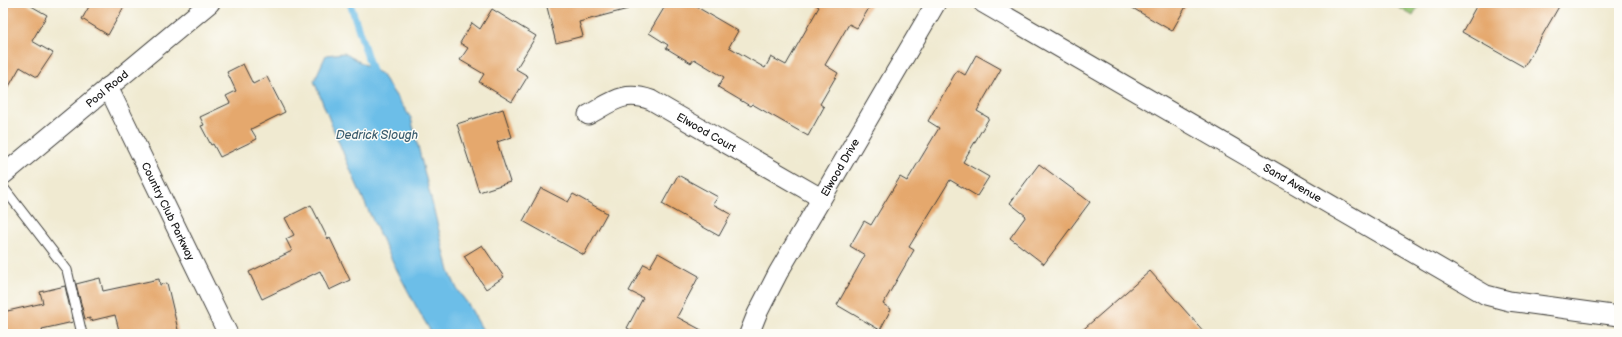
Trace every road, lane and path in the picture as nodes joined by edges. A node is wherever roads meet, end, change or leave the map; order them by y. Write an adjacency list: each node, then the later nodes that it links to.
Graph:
1 (210, 3): 4 (street, Pool Road)
2 (936, 3): 8 (street, Elwood Drive)
3 (983, 3): 9 (street, Sand Avenue)
4 (108, 88): 6 (street, Pool Road); 11 (street, Country Club Parkway)
5 (588, 115): 8 (street, Elwood Court)
6 (3, 175)
7 (3, 187): 10 (lane)
8 (821, 198): 12 (street, Elwood Drive)
9 (1619, 316)
10 (82, 334)
11 (228, 334)
12 (750, 334)

